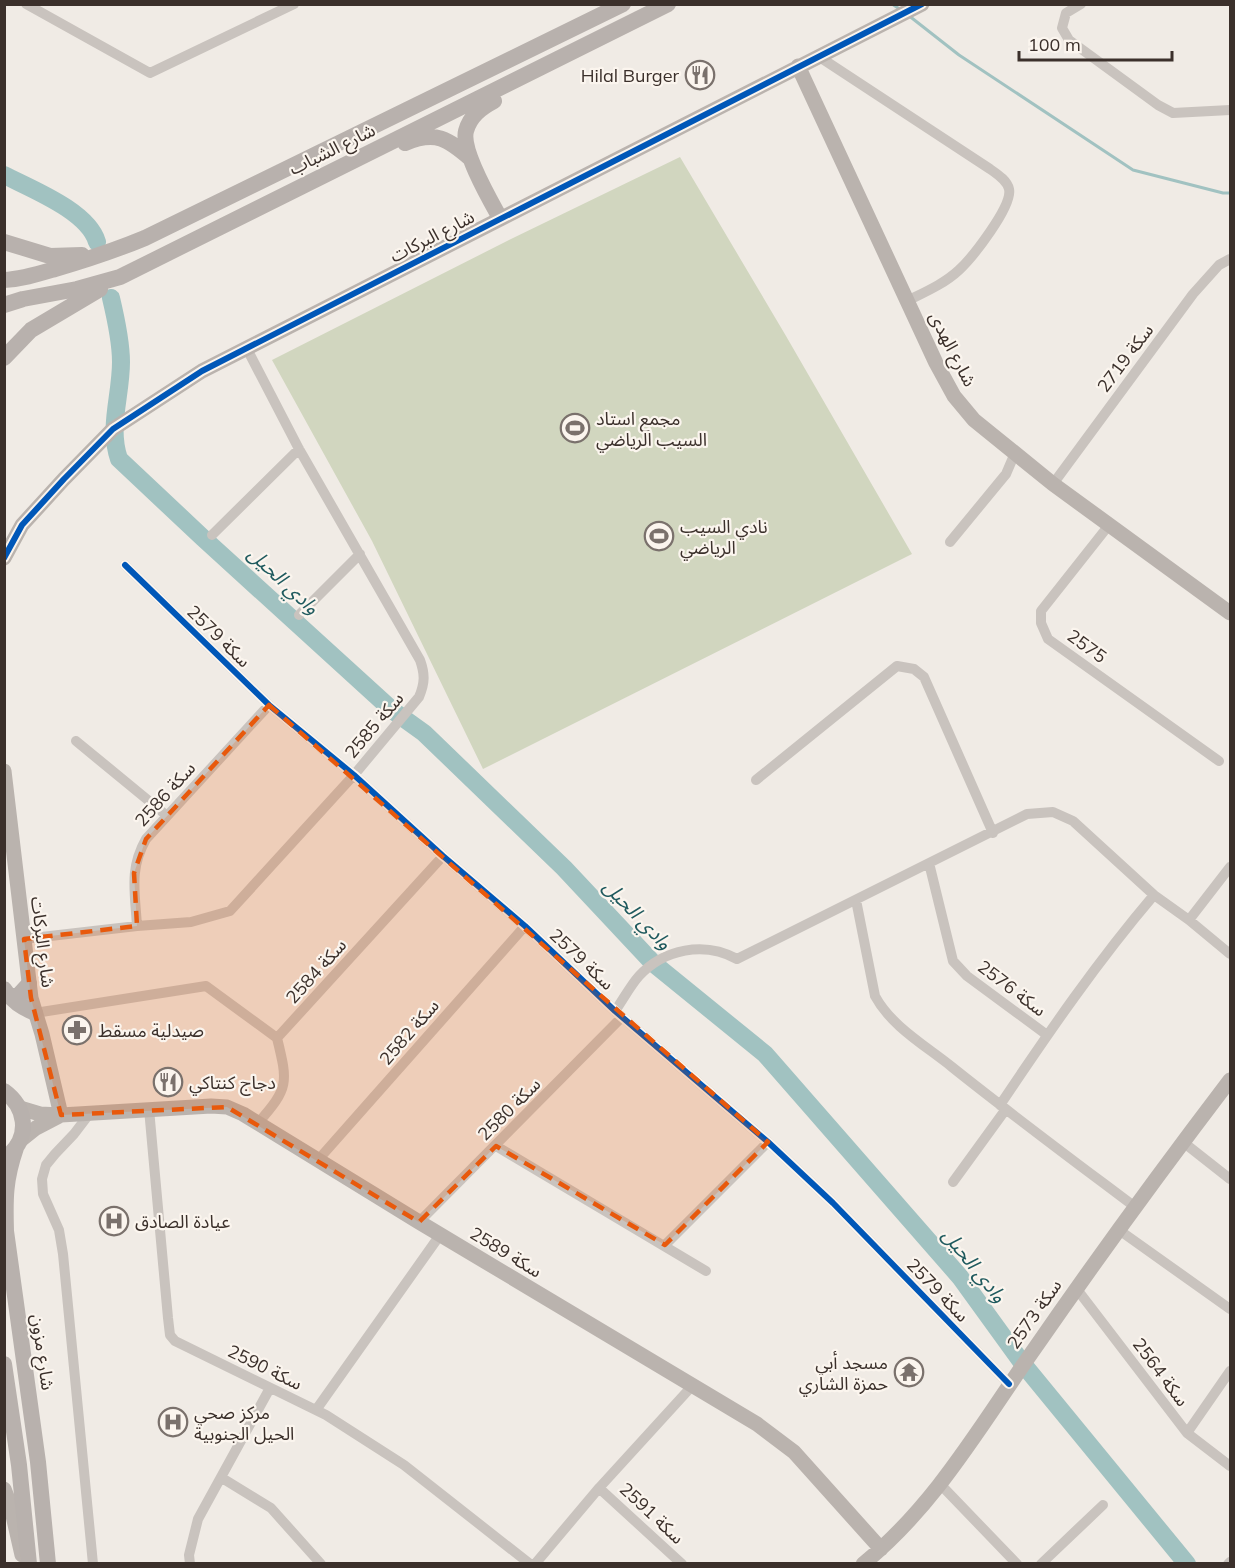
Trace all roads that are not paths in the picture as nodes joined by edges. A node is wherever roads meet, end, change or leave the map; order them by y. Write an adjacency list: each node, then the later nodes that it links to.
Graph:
1 (26, 4): 2 (street)
2 (294, 4)
3 (606, 4): 8 (street)
4 (623, 4): 8 (main road, شارع الشباب)
5 (670, 4): 12 (main road); 13 (main road, شارع الشباب)
6 (922, 4): 9 (street, شارع البركات)
7 (1081, 4): 11 (street)
8 (544, 43): 16 (main road, شارع الشباب)
9 (818, 56): 10 (street, شارع البركات); 20 (street)
10 (798, 66): 14 (street, شارع البركات); 20 (street, شارع الهدى)
11 (1230, 110)
12 (471, 159): 13 (main road); 14 (main road)
13 (237, 218): 18 (main road, شارع الشباب)
14 (500, 218): 22 (street, شارع البركات)
15 (4, 242): 16 (main road)
16 (104, 255): 19 (main road, شارع الشباب)
17 (1230, 259): 26 (street, سكة 2719)
18 (120, 277): 21 (main road, شارع الشباب); 23 (main road)
19 (4, 280)
20 (907, 301): 25 (street, شارع الهدى)
21 (4, 305)
22 (247, 349): 24 (street, سكة 2585); 31 (street, شارع البركات)
23 (4, 358)
24 (299, 449): 28 (street); 30 (street, سكة 2585)
25 (1015, 453): 26 (street, شارع الهدى); 29 (street)
26 (1053, 484): 27 (street, شارع الهدى)
27 (1109, 525): 33 (street, شارع الهدى); 37 (street, 2575)
28 (212, 535)
29 (950, 542)
30 (360, 554): 34 (street); 39 (street, سكة 2585)
31 (4, 558)
32 (125, 565): 35 (street, سكة 2579)
33 (1230, 614)
34 (299, 615)
35 (269, 705): 39 (street, سكة 2579); 41 (street, سكة 2586)
36 (76, 741): 41 (street)
37 (1219, 761)
38 (4, 771): 51 (street, شارع البركات)
39 (354, 775): 43 (street, سكة 2579); 49 (street, سكة 2585)
40 (756, 780): 42 (street)
41 (166, 814): 49 (street, سكة 2586)
42 (993, 833): 44 (street, سكة 2580); 46 (street, سكة 2580)
43 (443, 856): 50 (street, سكة 2579); 58 (street, سكة 2584)
44 (929, 863): 47 (street, سكة 2580); 57 (street, سكة 2576)
45 (1230, 867): 48 (street)
46 (1154, 895): 48 (street, سكة 2580); 57 (street)
47 (856, 900): 56 (street, سكة 2580); 61 (street)
48 (1189, 920): 52 (street, سكة 2580)
49 (137, 926): 51 (street, سكة 2585)
50 (525, 926): 56 (street, سكة 2579); 71 (street, سكة 2582)
51 (24, 939): 53 (street, شارع البركات)
52 (1230, 954)
53 (29, 984): 54 (main road); 55 (street, شارع البركات)
54 (7, 992): 55 (main road)
55 (35, 1012): 58 (street); 65 (street, شارع البركات)
56 (619, 1014): 67 (street, سكة 2579); 69 (street, سكة 2580)
57 (1047, 1035): 61 (street)
58 (277, 1038): 66 (street)
59 (1230, 1080): 68 (street, سكة 2573)
60 (5, 1090): 62 (main road)
61 (1003, 1107): 73 (street); 74 (street)
62 (20, 1108): 65 (street, سكة 2589); 70 (main road, شارع مزون)
63 (149, 1109): 64 (street, سكة 2589); 66 (street, سكة 2589); 87 (street, سكة 2590)
64 (90, 1113): 65 (street, سكة 2589); 101 (street)
65 (61, 1115): 70 (street, سكة 2589)
66 (258, 1123): 71 (street, سكة 2589)
67 (768, 1142): 78 (street); 84 (street, سكة 2579)
68 (1183, 1142): 72 (street); 74 (street, سكة 2573)
69 (496, 1146): 75 (street, سكة 2580); 78 (street)
70 (14, 1149): 100 (main road, شارع مزون)
71 (318, 1160): 75 (street, سكة 2589)
72 (1230, 1179)
73 (953, 1182)
74 (1135, 1207): 76 (street, سكة 2573)
75 (419, 1222): 77 (street, سكة 2589)
76 (1119, 1230): 80 (street, سكة 2573); 81 (street)
77 (440, 1235): 85 (street, سكة 2589); 89 (street)
78 (665, 1245): 79 (street)
79 (706, 1270)
80 (1076, 1288): 84 (street, سكة 2573); 90 (street, سكة 2564)
81 (1230, 1309)
82 (4, 1364): 86 (main road)
83 (1228, 1378): 90 (street)
84 (1009, 1384): 93 (street, سكة 2573)
85 (693, 1385): 94 (street); 97 (street, سكة 2589)
86 (9, 1386): 88 (street); 99 (main road)
87 (270, 1388): 89 (street, سكة 2590); 92 (street)
88 (4, 1407)
89 (316, 1410): 104 (street, سكة 2590)
90 (1187, 1432): 91 (street, سكة 2564)
91 (1230, 1466)
92 (222, 1478): 102 (street); 103 (street)
93 (941, 1485): 97 (street, سكة 2573); 108 (street)
94 (599, 1488): 105 (street); 106 (street, سكة 2591)
95 (4, 1489): 98 (street)
96 (1103, 1505): 109 (street)
97 (881, 1549): 107 (street, سكة 2573)
98 (24, 1563)
99 (29, 1563)
100 (48, 1563)
101 (93, 1563)
102 (190, 1563)
103 (321, 1563)
104 (530, 1563)
105 (535, 1563)
106 (682, 1563)
107 (863, 1563)
108 (1017, 1563)
109 (1041, 1563)

